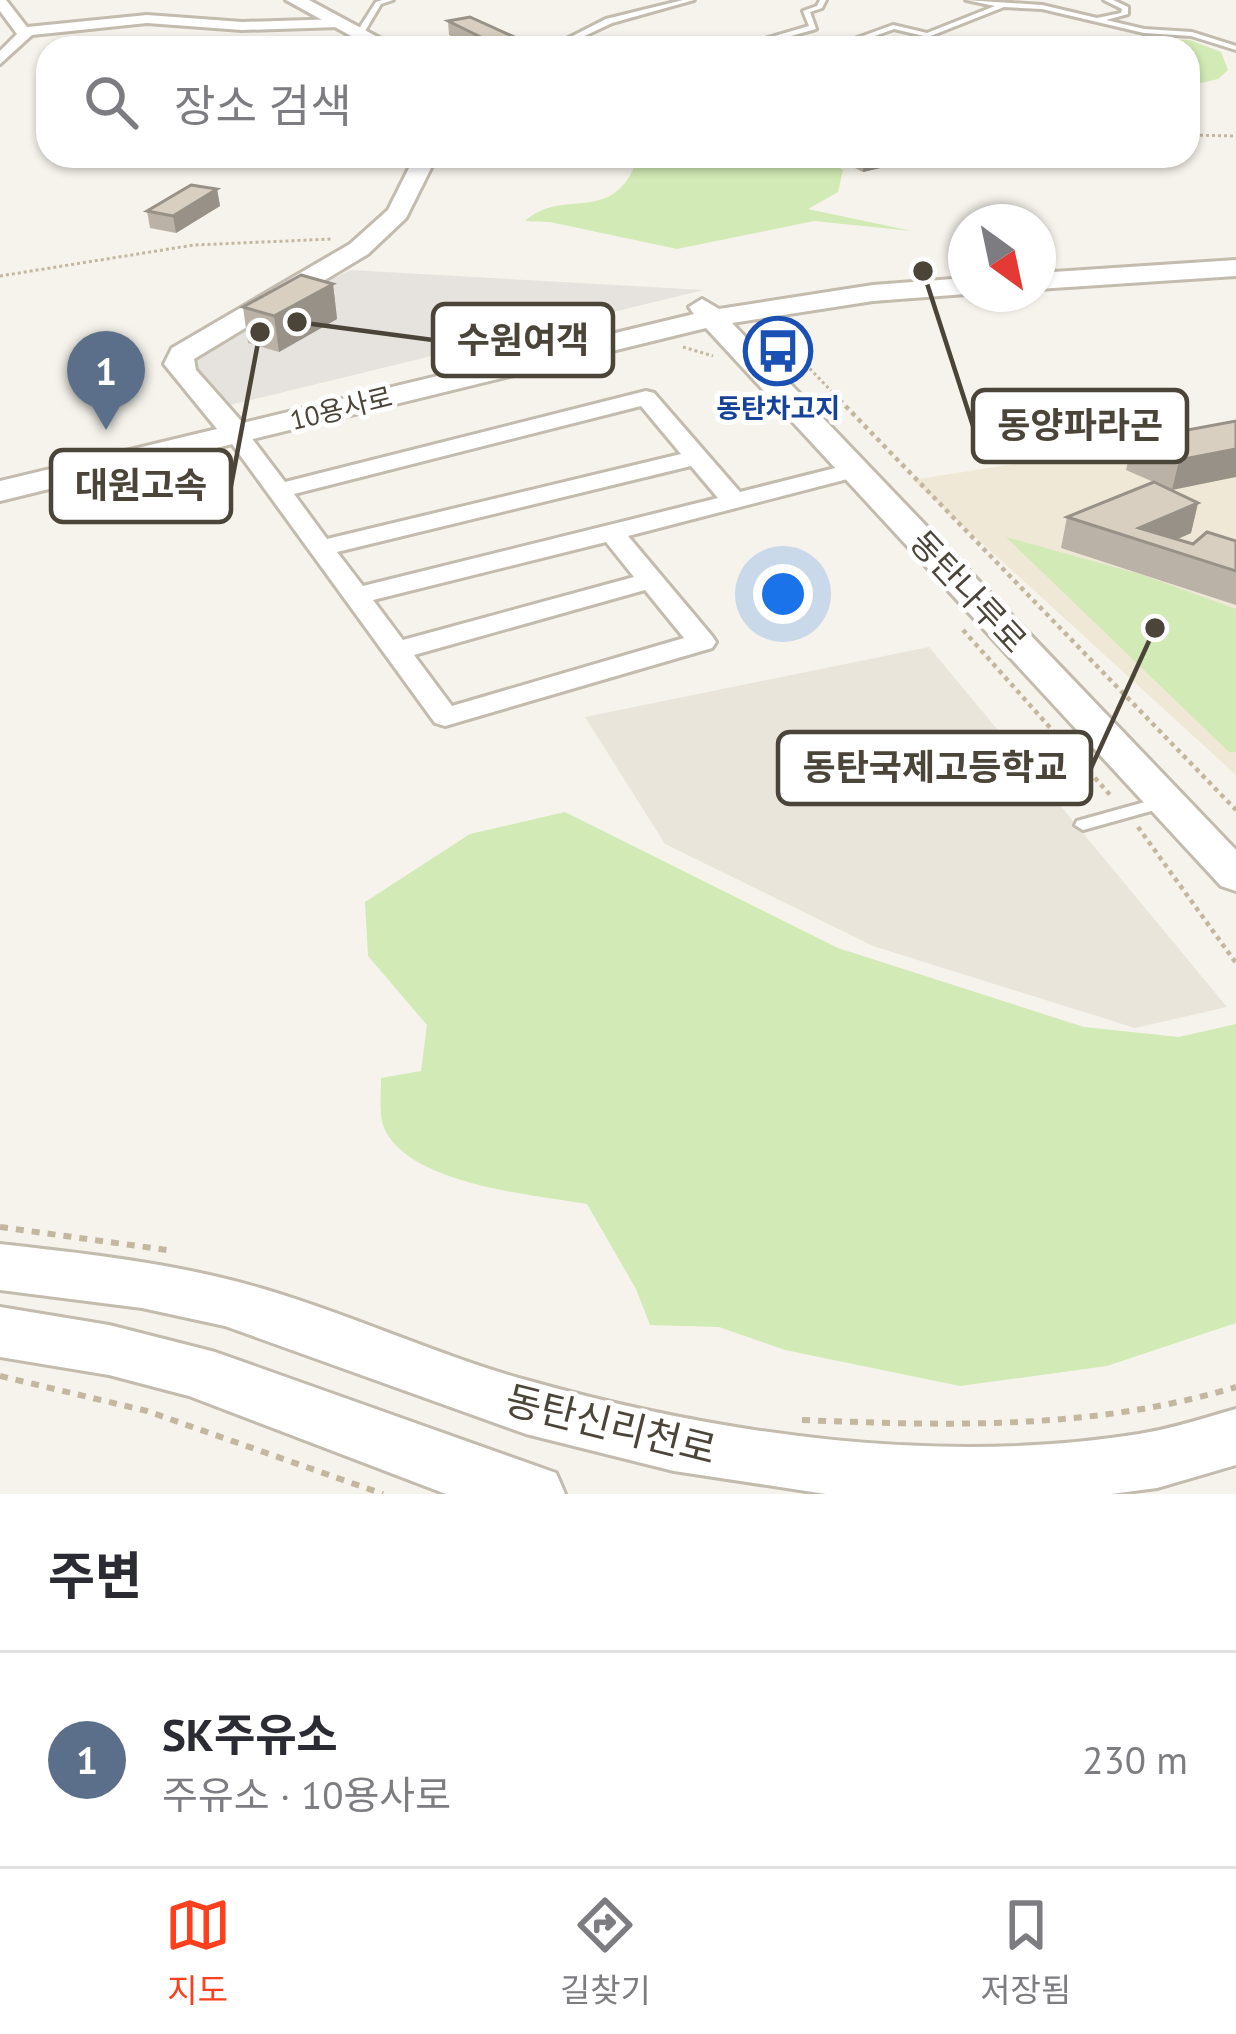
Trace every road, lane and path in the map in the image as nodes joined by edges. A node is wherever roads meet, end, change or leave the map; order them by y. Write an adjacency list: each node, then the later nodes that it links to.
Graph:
1 (295, 0): 10 (street)
2 (390, 0): 10 (lane)
3 (691, 0): 14 (lane)
4 (823, 0): 12 (lane)
5 (969, 0): 8 (lane)
6 (1108, 0): 9 (lane)
7 (0, 2): 11 (street)
8 (1003, 4): 9 (lane); 17 (lane)
9 (1100, 19): 18 (lane)
10 (347, 27): 11 (street); 13 (street)
11 (25, 32): 21 (street)
12 (793, 34): 15 (lane); 16 (lane)
13 (365, 36)
14 (578, 36)
15 (785, 36)
16 (798, 36)
17 (869, 36)
18 (1198, 36)
19 (1200, 37): 20 (lane)
20 (1236, 49)
21 (0, 59)
22 (1200, 135): 23 (path)
23 (1236, 136)
24 (420, 168): 25 (street)
25 (379, 232): 29 (path); 40 (street)
26 (1236, 257): 28 (street)
27 (1236, 268): 31 (street)
28 (1056, 269)
29 (0, 276)
30 (948, 287): 34 (street, 10용사로)
31 (1056, 287)
32 (948, 288): 33 (street, 10용사로)
33 (832, 298): 34 (street, 10용사로); 39 (street)
34 (708, 313): 38 (street, 10용사로); 39 (street, 동탄나루로); 40 (street, 10용사로)
35 (796, 325): 54 (path)
36 (681, 347): 37 (path)
37 (719, 360)
38 (475, 376): 39 (street); 40 (street, 10용사로)
39 (795, 406): 42 (street, 동탄나루로)
40 (230, 427): 43 (street, 10용사로); 44 (street); 45 (street, 10용사로)
41 (697, 457): 44 (street); 46 (street); 48 (street)
42 (855, 470): 46 (street); 53 (street, 동탄나루로)
43 (0, 475)
44 (278, 490): 48 (street)
45 (0, 491)
46 (734, 501): 47 (street)
47 (612, 533): 49 (street); 50 (street)
48 (320, 548): 50 (street)
49 (652, 580): 52 (street); 52 (street)
50 (356, 596): 52 (street)
51 (952, 618): 53 (path)
52 (396, 651)
53 (1146, 807): 55 (lane); 56 (street, 동탄나루로); 57 (path)
54 (1236, 810)
55 (1083, 825)
56 (1236, 876)
57 (1236, 963)
58 (0, 1227): 59 (path)
59 (169, 1250)
60 (0, 1267): 65 (street, 동탄신리천로)
61 (0, 1332): 67 (street)
62 (0, 1376): 66 (path)
63 (1236, 1387): 64 (path)
64 (799, 1420)
65 (1236, 1437)
66 (383, 1494)
67 (535, 1494)

